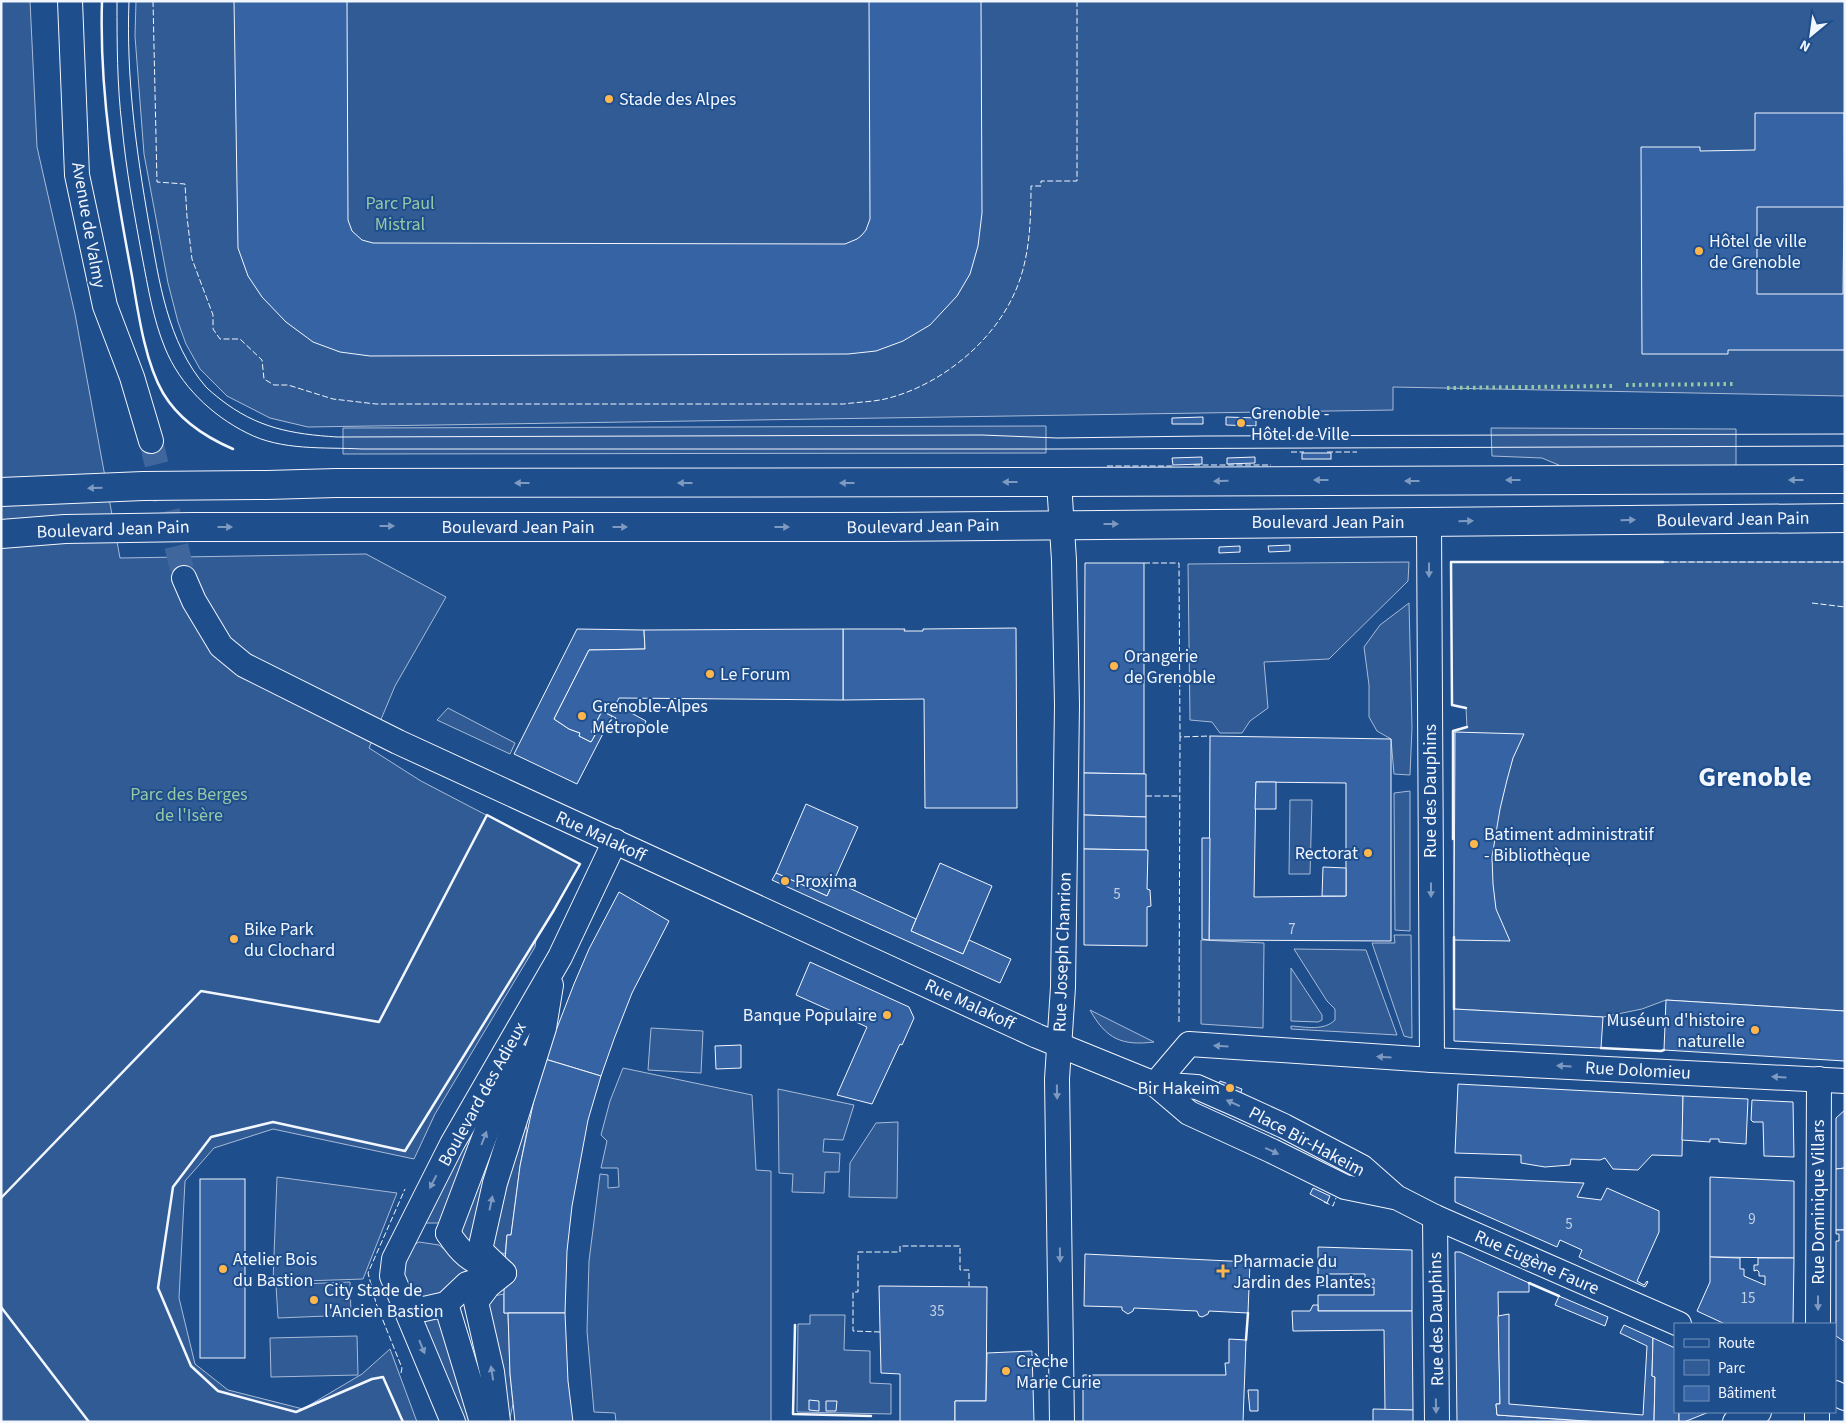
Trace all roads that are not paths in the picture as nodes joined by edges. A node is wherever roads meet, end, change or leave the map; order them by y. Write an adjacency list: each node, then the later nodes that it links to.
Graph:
1 (70, 1): 2 (street, Avenue de Valmy)
2 (151, 441)
3 (1845, 479): 4 (main road, one-way to 4)
4 (1059, 482): 5 (main road, one-way to 5); 8 (street, Rue Joseph Chanrion)
5 (1, 492)
6 (1845, 518): 7 (main road, Boulevard Jean Pain, one-way to 6)
7 (1429, 522): 8 (main road, Boulevard Jean Pain, one-way to 7); 15 (street, Rue des Dauphins, one-way to 15)
8 (1062, 525): 9 (main road, Boulevard Jean Pain, one-way to 8); 14 (street, Rue Joseph Chanrion)
9 (1, 534)
10 (184, 578): 11 (street, Rue Malakoff)
11 (615, 841): 12 (street, Boulevard des Adieux); 14 (street, Rue Malakoff)
12 (560, 957): 13 (street, Boulevard des Adieux); 21 (street, Boulevard des Adieux, one-way to 21)
13 (551, 985): 22 (street, Boulevard des Adieux, one-way to 13); 23 (street, Boulevard des Adieux, one-way to 13)
14 (1060, 1044): 18 (street, Place Bir-Hakeim); 32 (street, Rue Joseph Chanrion, one-way to 32)
15 (1432, 1060): 16 (street, Rue Dolomieu, one-way to 15); 18 (street, one-way to 18)
16 (1818, 1080): 17 (street, Rue Dolomieu); 27 (street, Rue Dominique Villars, one-way to 27)
17 (1845, 1080)
18 (1155, 1084): 19 (street, Place Bir-Hakeim)
19 (1396, 1197): 20 (street, Rue Eugène Faure)
20 (1435, 1217): 26 (street, Rue Eugène Faure); 33 (street, Rue des Dauphins, one-way to 33)
21 (408, 1232): 22 (street); 25 (street, Boulevard des Adieux)
22 (448, 1233): 23 (street)
23 (504, 1273): 24 (street); 31 (street, one-way to 23)
24 (446, 1304): 25 (street); 30 (street)
25 (404, 1305): 29 (street, Boulevard des Adieux, one-way to 29)
26 (1676, 1323)
27 (1818, 1323)
28 (1757, 1413): 34 (street)
29 (452, 1422)
30 (482, 1422)
31 (498, 1422)
32 (1062, 1422)
33 (1436, 1422)
34 (1735, 1422)

